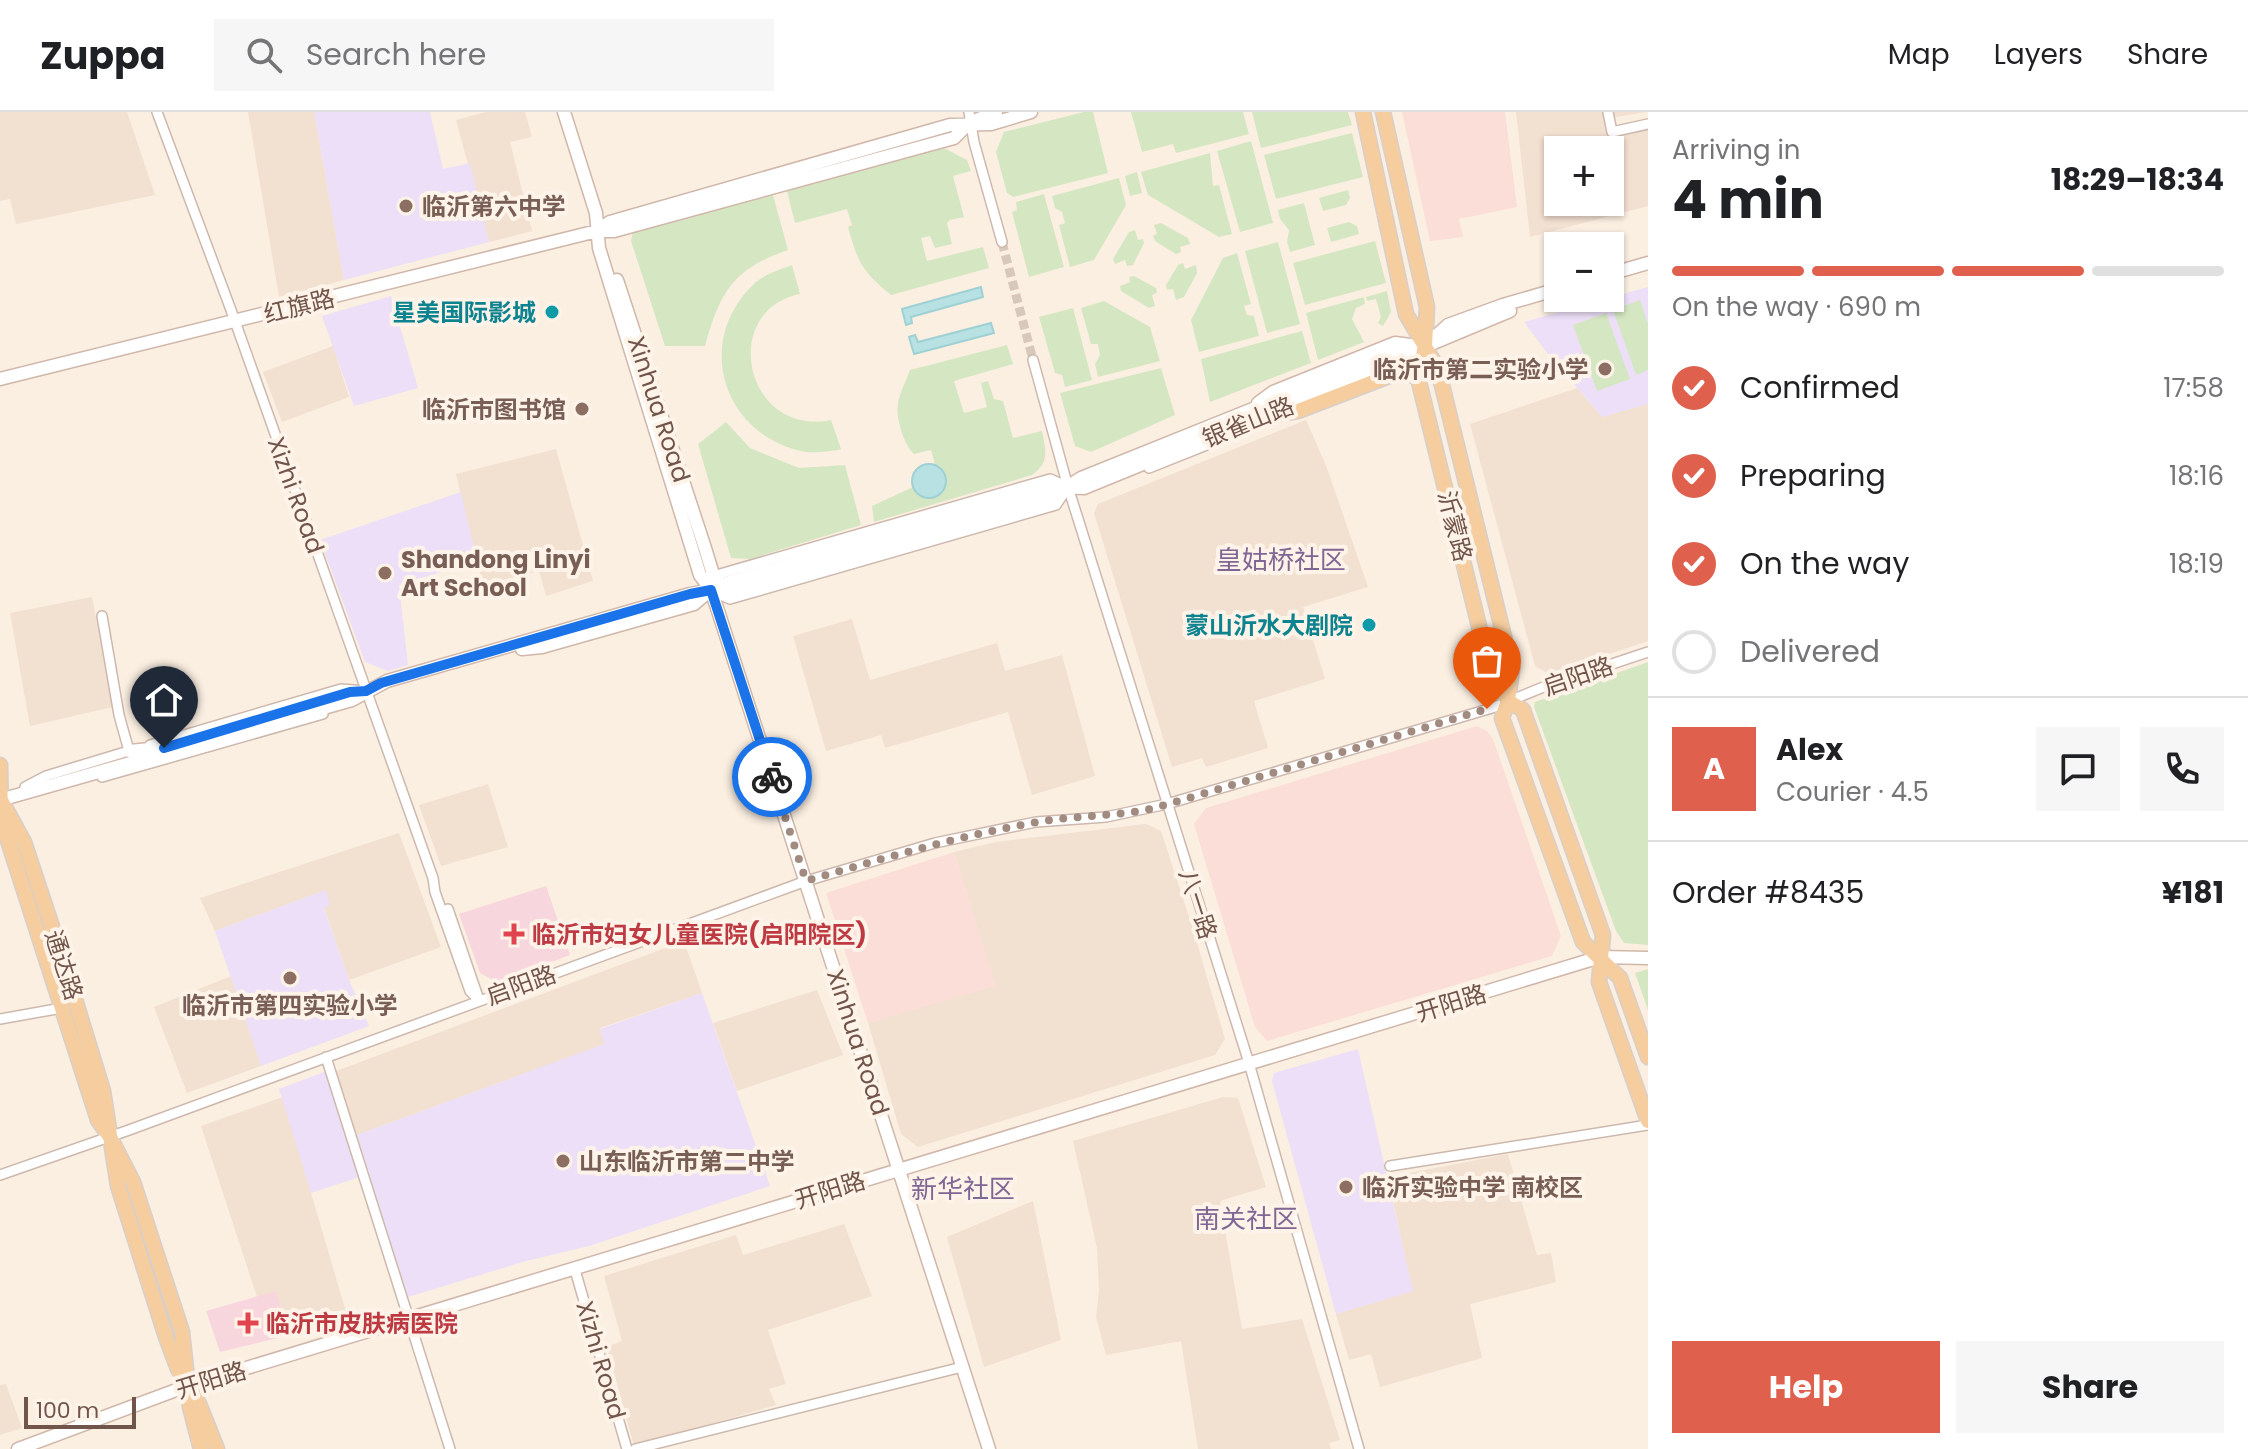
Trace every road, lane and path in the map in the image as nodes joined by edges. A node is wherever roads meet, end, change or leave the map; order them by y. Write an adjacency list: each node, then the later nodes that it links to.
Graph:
1 (157, 112): 19 (street, Xizhi Road)
2 (556, 112): 11 (main road, Xinhua Road)
3 (564, 112): 11 (main road, Xinhua Road)
4 (996, 112): 9 (main road, 红旗路)
5 (1031, 112): 9 (main road, 红旗路)
6 (1363, 112): 20 (main road, 沂蒙路)
7 (1383, 112): 20 (main road, 沂蒙路)
8 (1608, 112): 10 (street)
9 (967, 116): 11 (main road, 红旗路); 12 (street)
10 (1648, 124)
11 (597, 231): 19 (main road, 红旗路); 28 (main road, Xinhua Road)
12 (1002, 242)
13 (1648, 263): 14 (main road)
14 (1624, 270)
15 (1648, 271): 16 (main road)
16 (1624, 278)
17 (1544, 293): 20 (main road, 银雀山路)
18 (1544, 301): 20 (main road, 银雀山路)
19 (234, 323): 23 (main road, 红旗路); 31 (street, Xizhi Road)
20 (1425, 346): 22 (main road, 沂蒙路); 24 (main road); 25 (main road, 银雀山路); 26 (main road, 银雀山路); 32 (main road, 沂蒙路)
21 (1033, 360): 27 (street, 八一路)
22 (1418, 378): 25 (main road); 32 (main road, 沂蒙路)
23 (0, 379)
24 (1273, 392): 26 (main road); 27 (street)
25 (1281, 412): 27 (main road, 银雀山路)
26 (1240, 416): 27 (main road, 银雀山路)
27 (1068, 487): 28 (main road, 银雀山路); 28 (street); 39 (street, 八一路)
28 (711, 590): 31 (main road, 银雀山路); 31 (main road, 银雀山路); 40 (main road, Xinhua Road)
29 (102, 616): 34 (street)
30 (1648, 652): 32 (street, 启阳路)
31 (366, 691): 33 (main road, 银雀山路); 34 (street); 35 (street); 43 (street, Xizhi Road)
32 (1508, 701): 39 (street, 启阳路); 41 (main road, 沂蒙路); 41 (main road, 沂蒙路)
33 (167, 749): 34 (main road); 35 (main road); 37 (main road, 银雀山路)
34 (129, 751): 37 (street)
35 (152, 763): 37 (street)
36 (0, 765): 38 (main road, 通达路)
37 (27, 790): 38 (main road, 银雀山路)
38 (0, 800): 44 (main road, 通达路); 50 (main road, 通达路)
39 (1167, 804): 40 (street, 启阳路); 48 (street, 八一路)
40 (806, 881): 43 (street, 启阳路); 52 (main road, Xinhua Road)
41 (1600, 957): 42 (main road, 开阳路); 47 (main road, 沂蒙路); 48 (main road, 开阳路); 49 (main road, 沂蒙路)
42 (1648, 958)
43 (479, 1000): 46 (street, 启阳路)
44 (62, 1008): 45 (street); 50 (main road, 通达路)
45 (0, 1019)
46 (326, 1057): 50 (street, 启阳路); 55 (street)
47 (1648, 1057)
48 (1249, 1063): 52 (main road, 开阳路); 65 (street, 八一路)
49 (1648, 1123): 51 (street)
50 (110, 1137): 53 (street, 启阳路); 57 (main road, 通达路)
51 (1390, 1166)
52 (898, 1169): 54 (main road, 开阳路); 56 (main road, Xinhua Road)
53 (0, 1175)
54 (575, 1270): 55 (main road, 开阳路); 62 (street, Xizhi Road)
55 (410, 1320): 57 (main road, 开阳路); 61 (street)
56 (962, 1367): 63 (street); 64 (main road, Xinhua Road)
57 (187, 1386): 58 (main road, 开阳路); 59 (main road, 通达路); 60 (main road, 通达路)
58 (18, 1449)
59 (201, 1449)
60 (217, 1449)
61 (450, 1449)
62 (627, 1449)
63 (635, 1449)
64 (989, 1449)
65 (1359, 1449)

